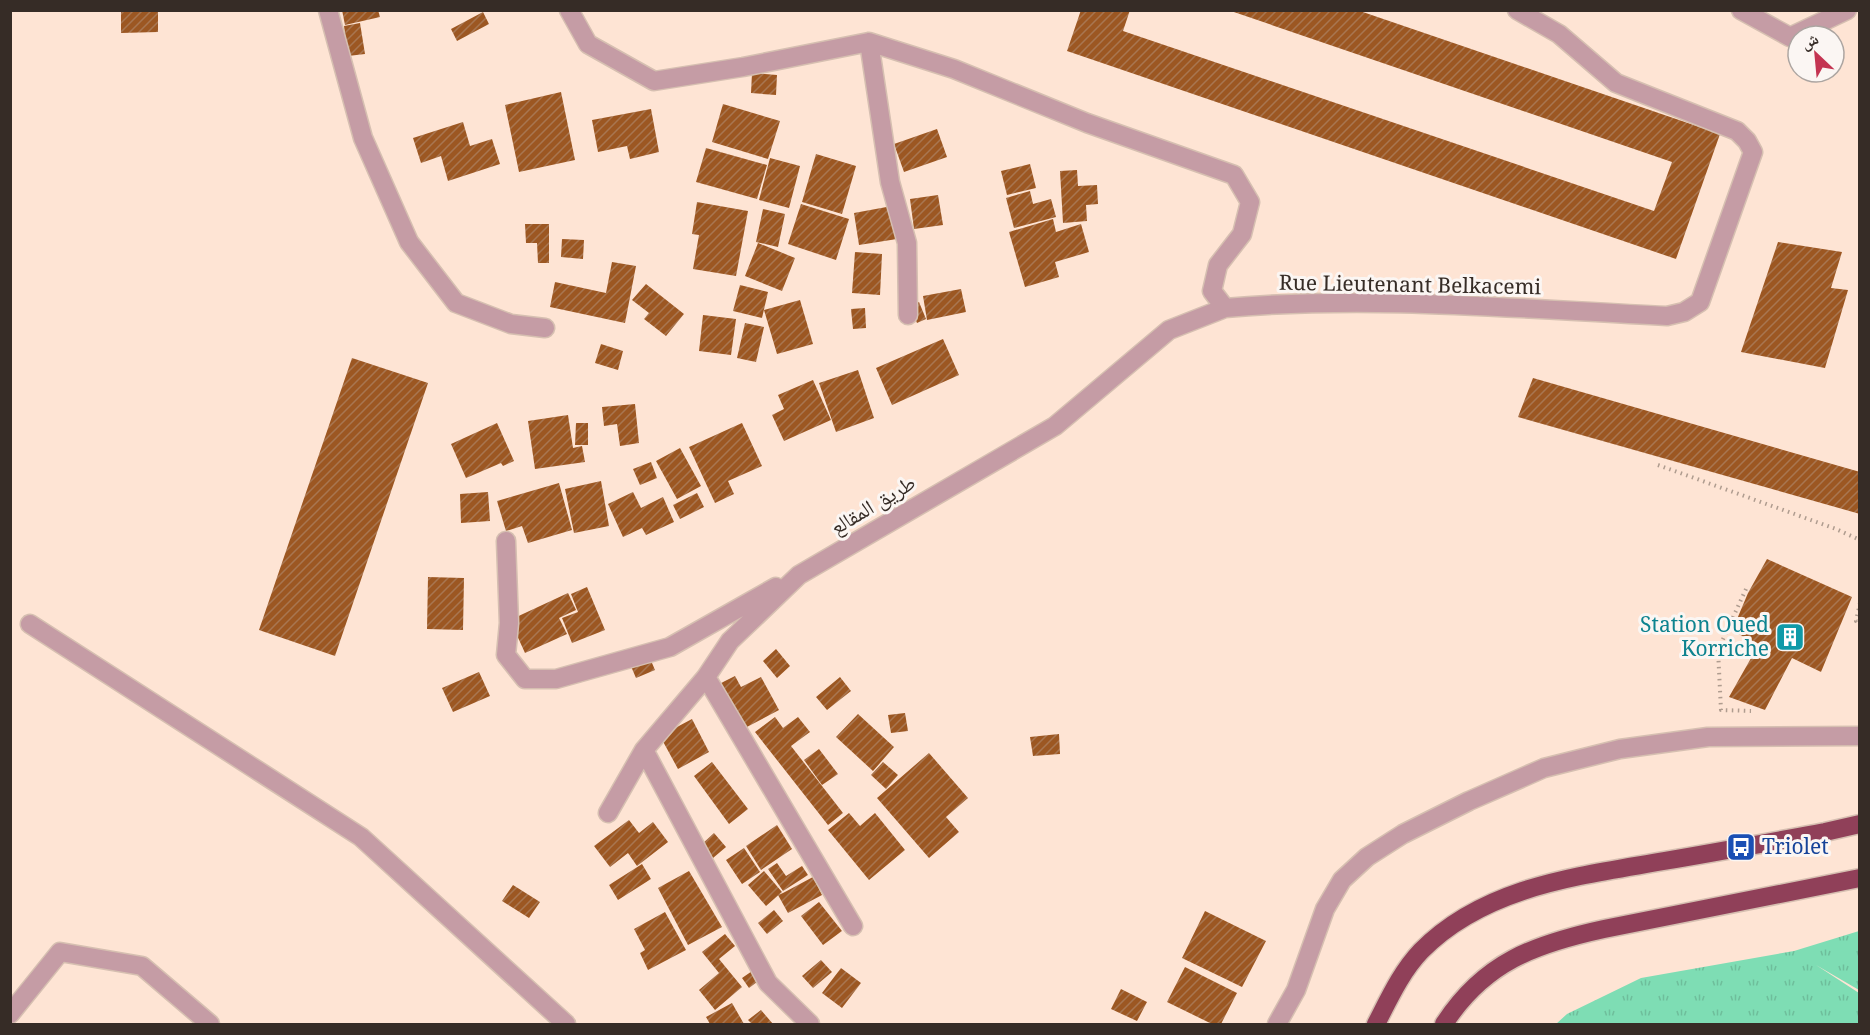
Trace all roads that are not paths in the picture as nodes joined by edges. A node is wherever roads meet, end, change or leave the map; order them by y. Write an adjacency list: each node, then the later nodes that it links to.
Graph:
1 (328, 10): 9 (street)
2 (569, 10): 6 (street)
3 (1517, 10): 7 (street, Rue Lieutenant Belkacemi)
4 (1741, 10): 5 (street)
5 (1847, 10)
6 (869, 42): 7 (street); 8 (street)
7 (1225, 308): 11 (street, طريق المقالع)
8 (908, 315)
9 (545, 328)
10 (506, 541): 11 (street)
11 (799, 575): 13 (street, طريق المقالع)
12 (30, 624): 22 (street)
13 (706, 677): 15 (street, طريق المقالع); 19 (street)
14 (1860, 736): 24 (street)
15 (644, 750): 16 (street, طريق المقالع); 23 (street)
16 (608, 813)
17 (1860, 824): 25 (highway)
18 (1860, 878): 26 (highway)
19 (853, 926)
20 (10, 1014): 21 (street)
21 (210, 1024)
22 (566, 1024)
23 (810, 1024)
24 (1277, 1024)
25 (1376, 1024)
26 (1444, 1024)

